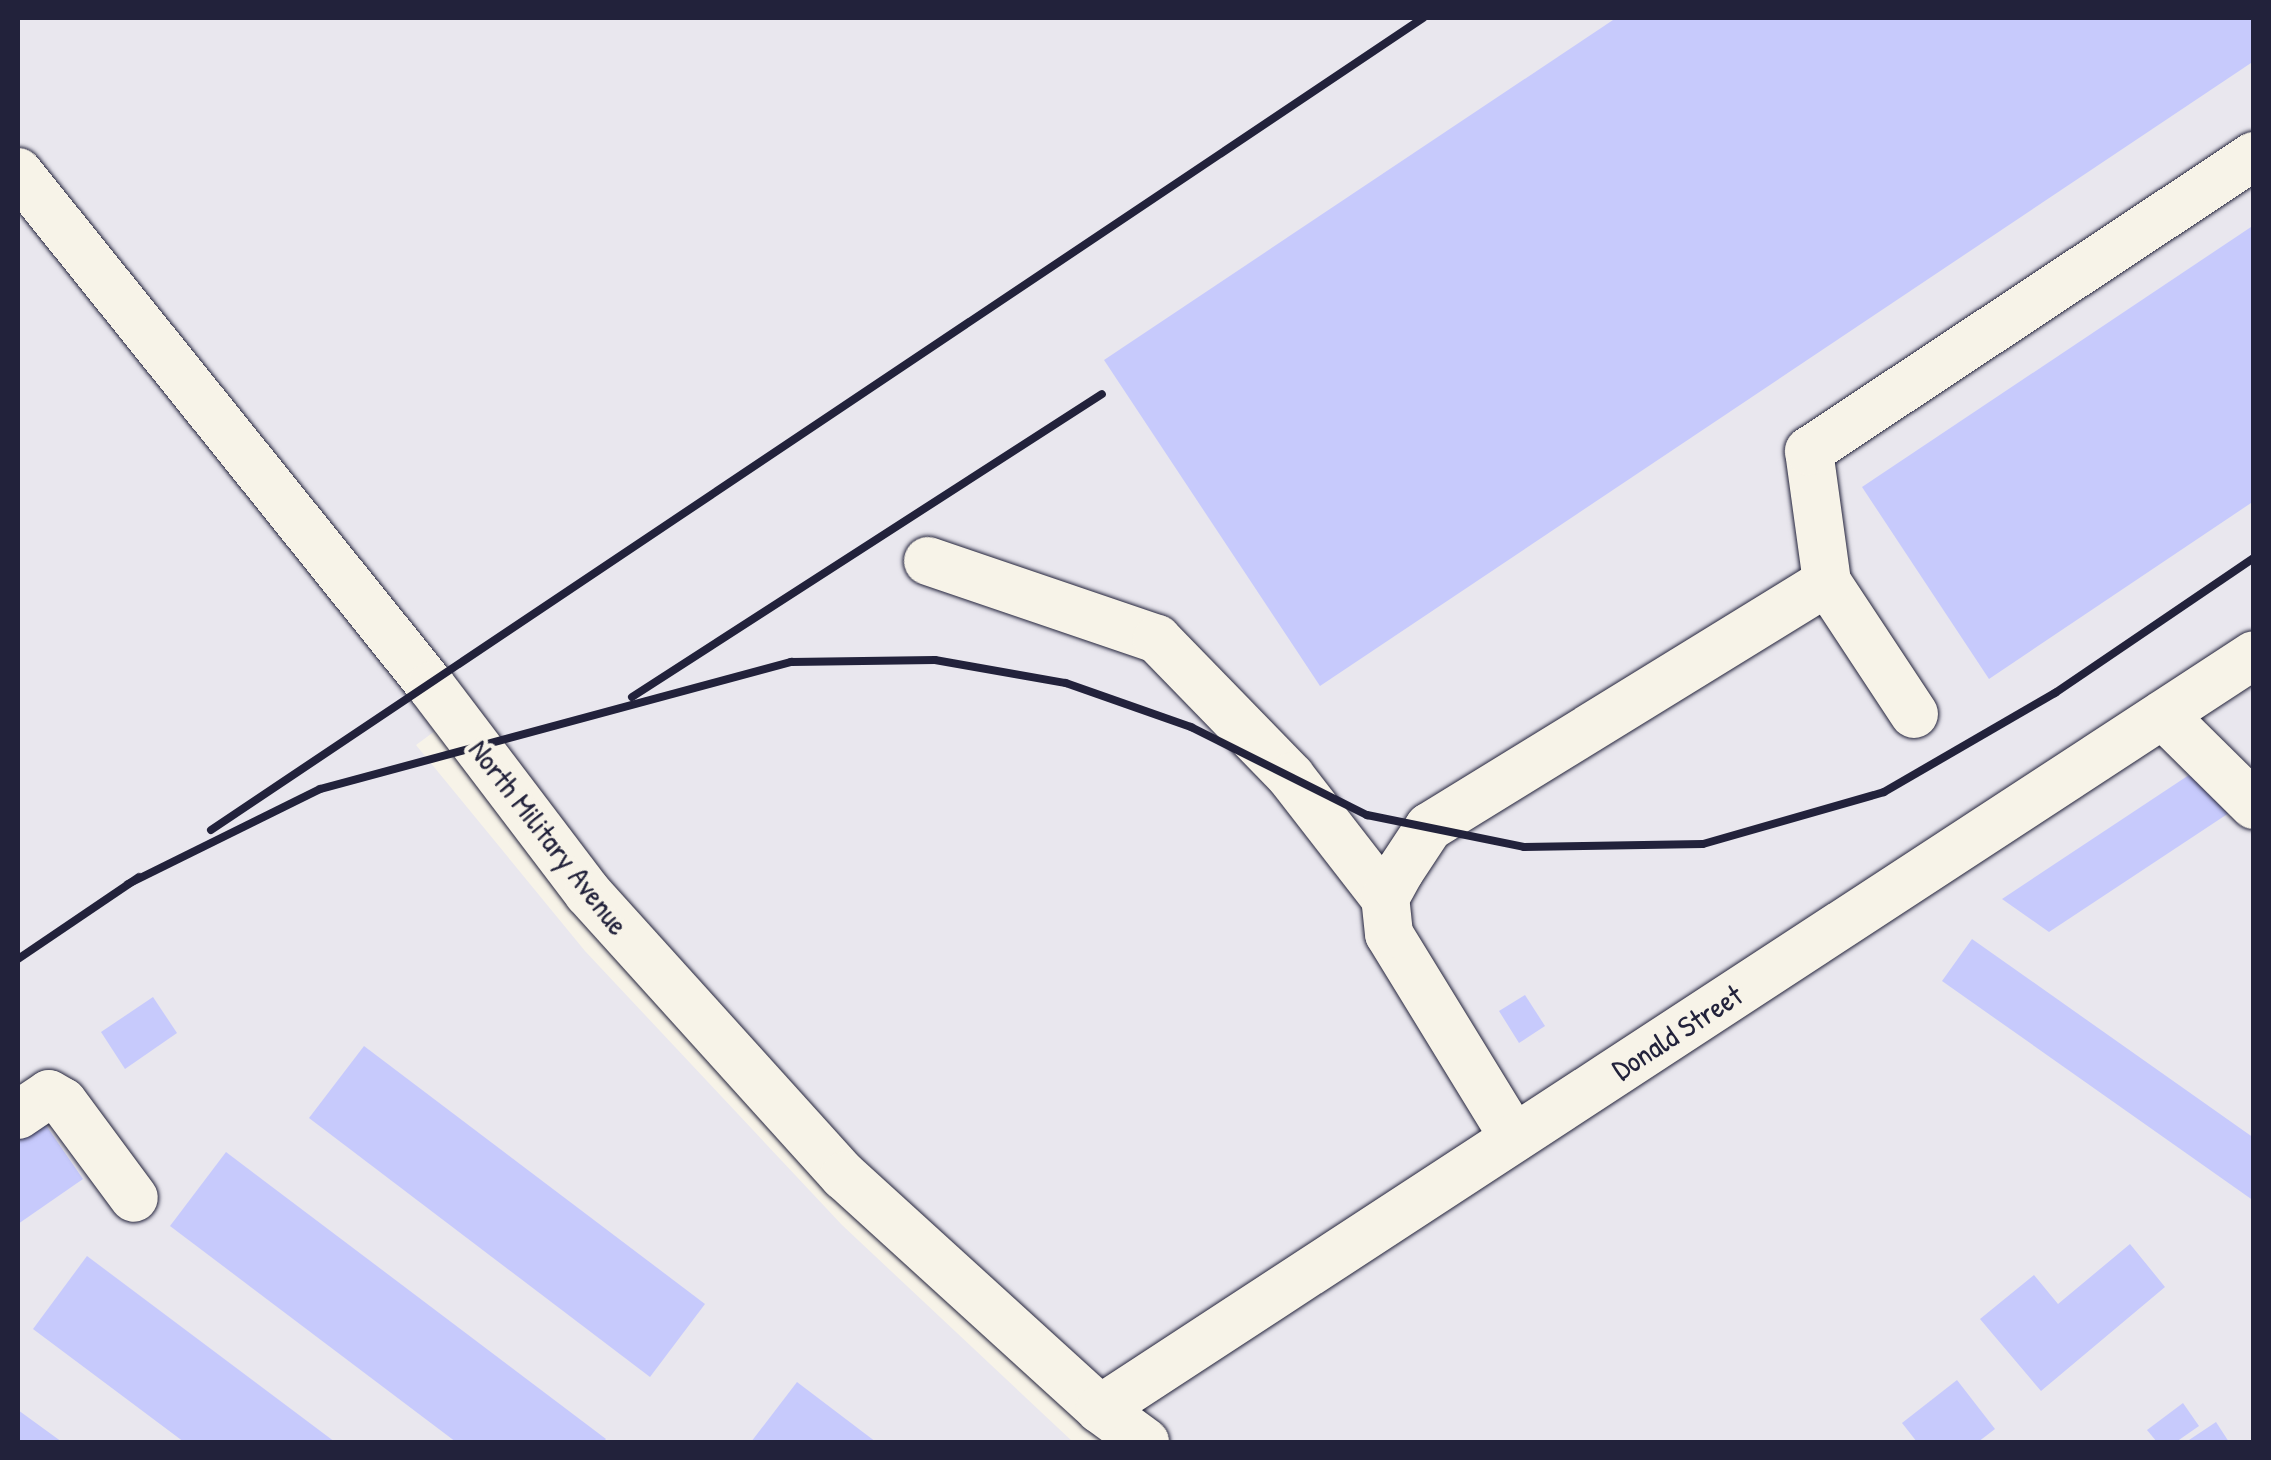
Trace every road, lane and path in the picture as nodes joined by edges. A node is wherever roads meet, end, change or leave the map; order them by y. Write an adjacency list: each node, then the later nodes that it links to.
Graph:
1 (2254, 156): 4 (street)
2 (18, 172): 13 (street, North Military Avenue)
3 (928, 561): 9 (street)
4 (1827, 582): 6 (street); 9 (street)
5 (2251, 661): 7 (street, Donald Street)
6 (1914, 714)
7 (2163, 715): 8 (street); 11 (street, Donald Street)
8 (2254, 805)
9 (1385, 898): 11 (street)
10 (18, 1114): 12 (street)
11 (1514, 1138): 13 (street, Donald Street)
12 (134, 1198)
13 (1100, 1409): 14 (street, North Military Avenue)
14 (1145, 1442)

